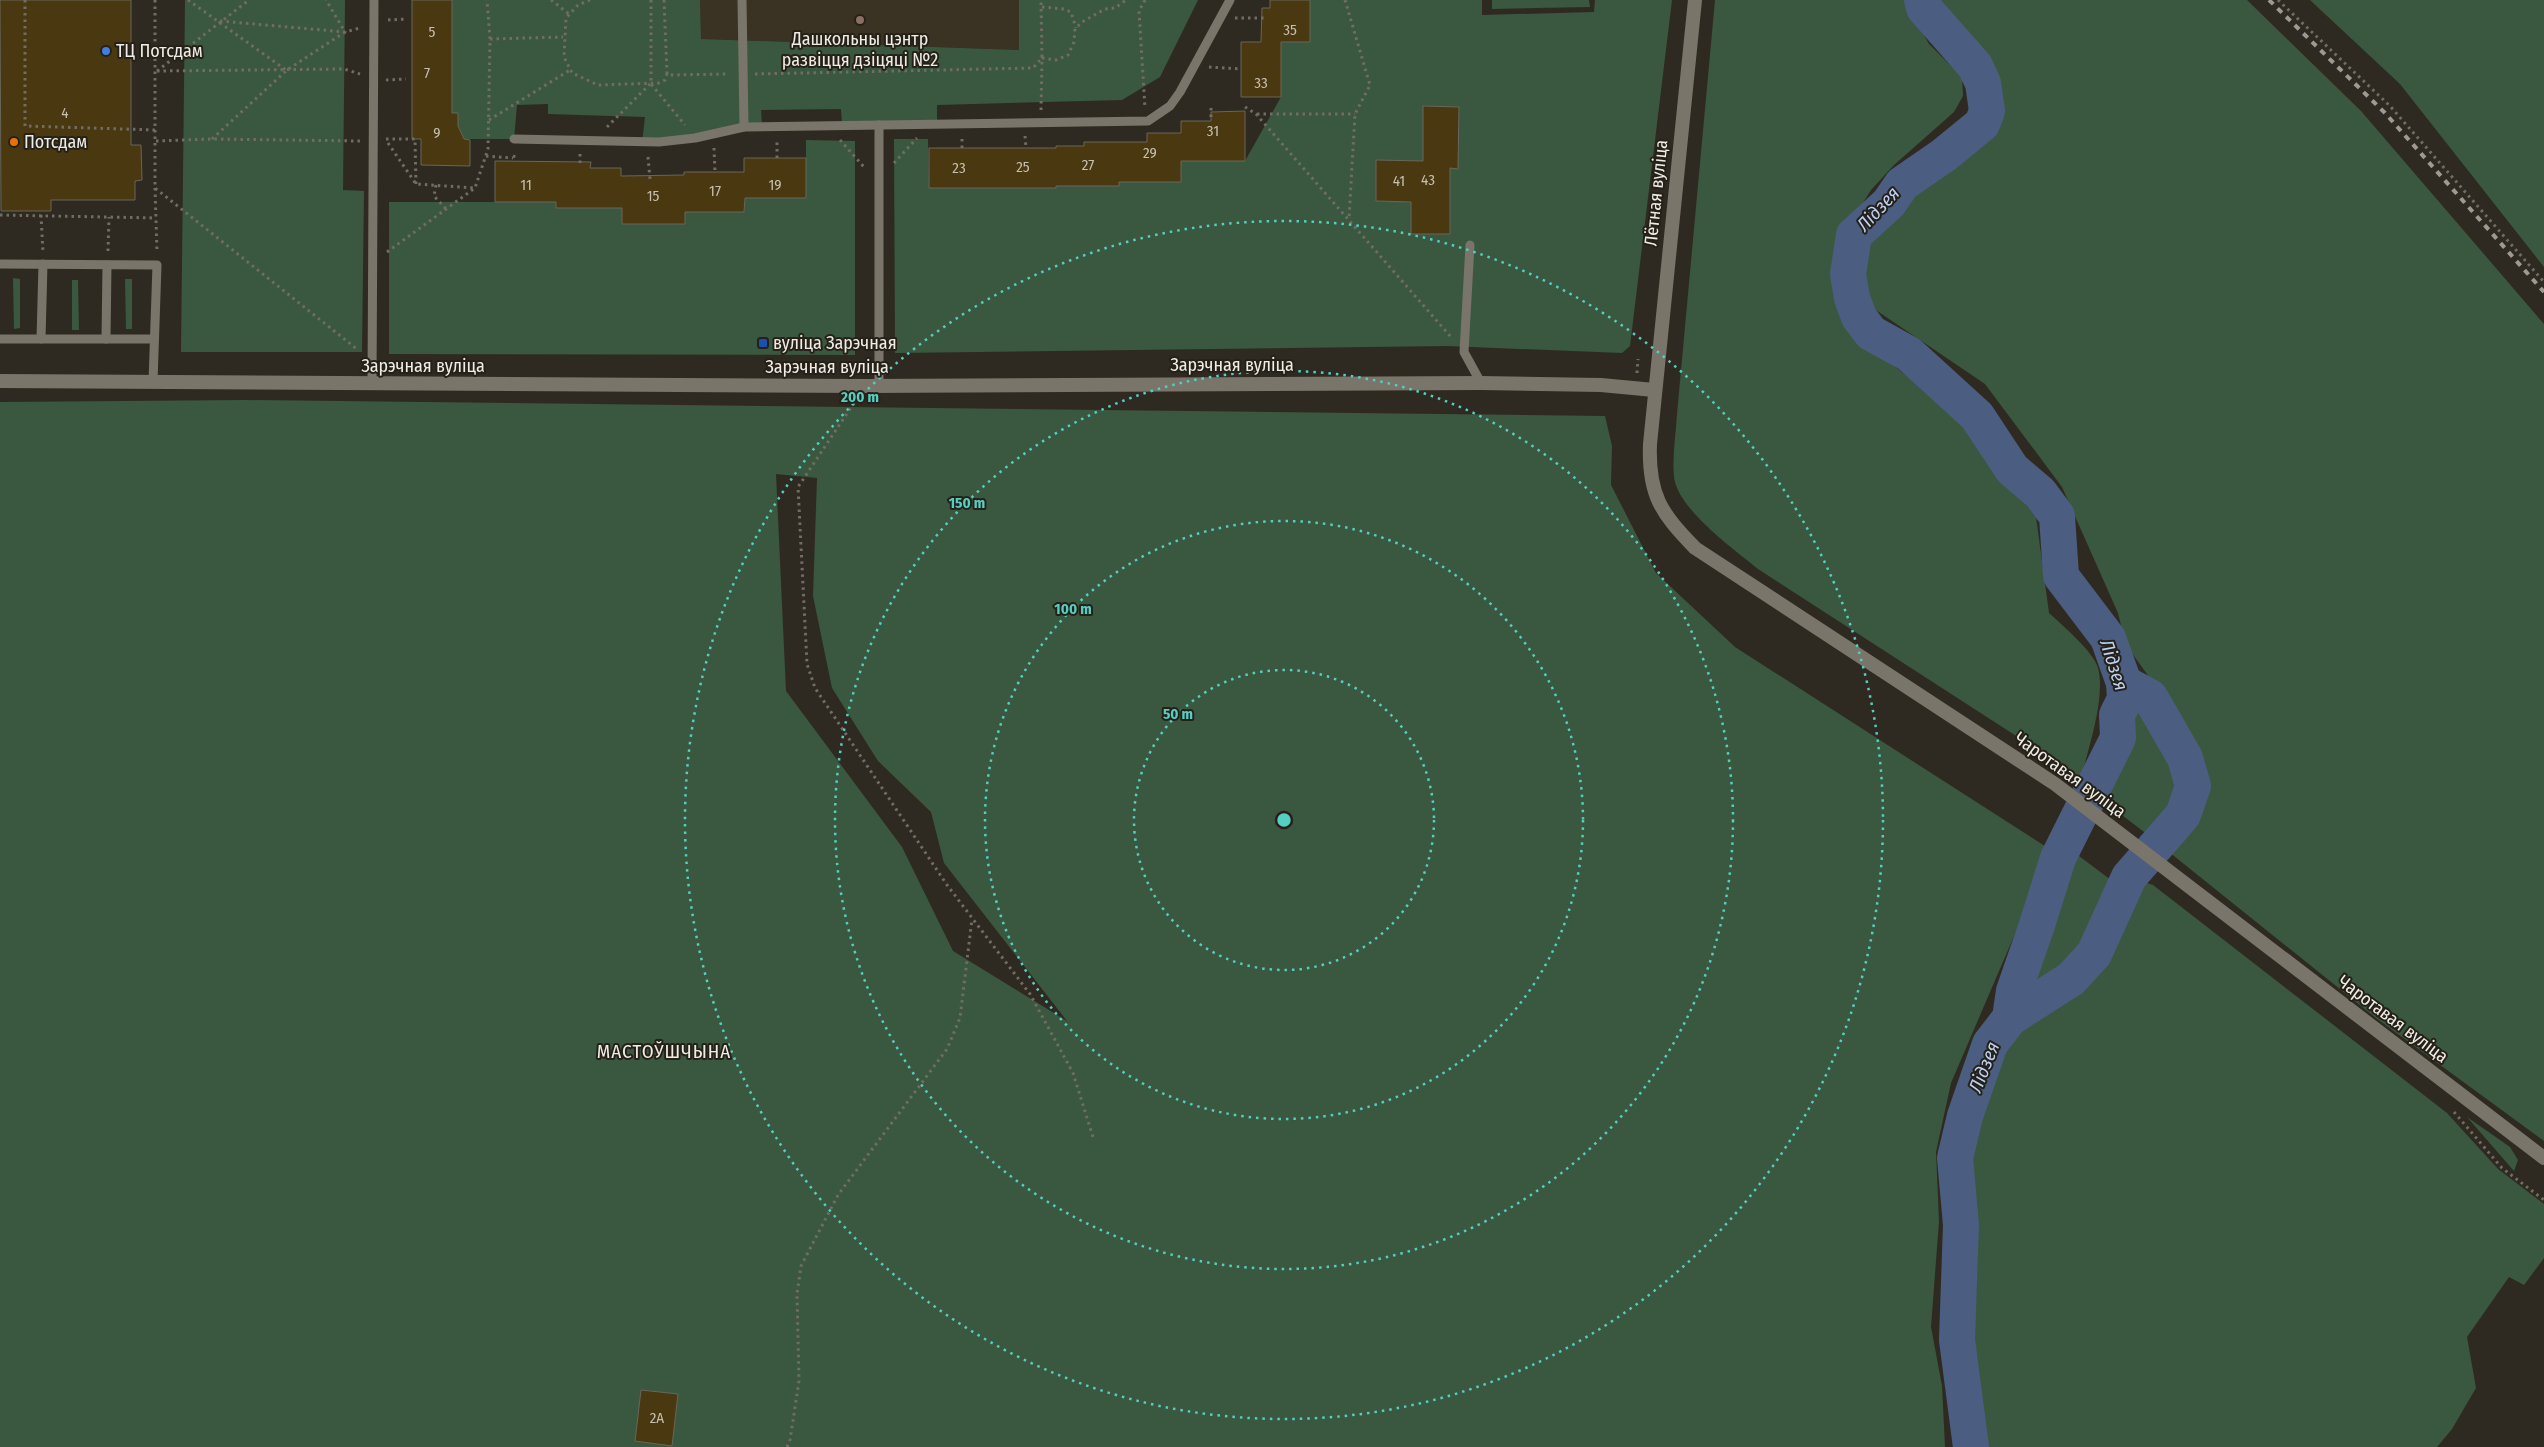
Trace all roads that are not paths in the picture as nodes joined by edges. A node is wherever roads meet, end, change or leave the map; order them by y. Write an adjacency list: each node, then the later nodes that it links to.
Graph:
1 (374, 0): 19 (lane)
2 (742, 0): 6 (lane)
3 (1230, 0): 5 (lane)
4 (1695, 0): 21 (street, Лётная вуліца)
5 (878, 125): 6 (lane); 20 (lane)
6 (744, 127): 7 (lane)
7 (514, 139)
8 (1470, 245): 18 (lane)
9 (0, 264): 10 (lane)
10 (43, 264): 11 (lane); 13 (lane)
11 (107, 265): 14 (lane); 15 (lane)
12 (0, 339): 13 (lane)
13 (41, 339): 14 (lane)
14 (106, 339): 15 (lane)
15 (154, 339): 17 (lane)
16 (0, 381): 17 (street, Зарэчная вуліца)
17 (153, 382): 19 (street, Зарэчная вуліца)
18 (1481, 383): 20 (street, Зарэчная вуліца); 21 (street, Зарэчная вуліца)
19 (372, 384): 20 (street, Зарэчная вуліца)
20 (872, 386)
21 (1654, 390): 22 (street, Чаротавая вуліца)
22 (2544, 1158)

